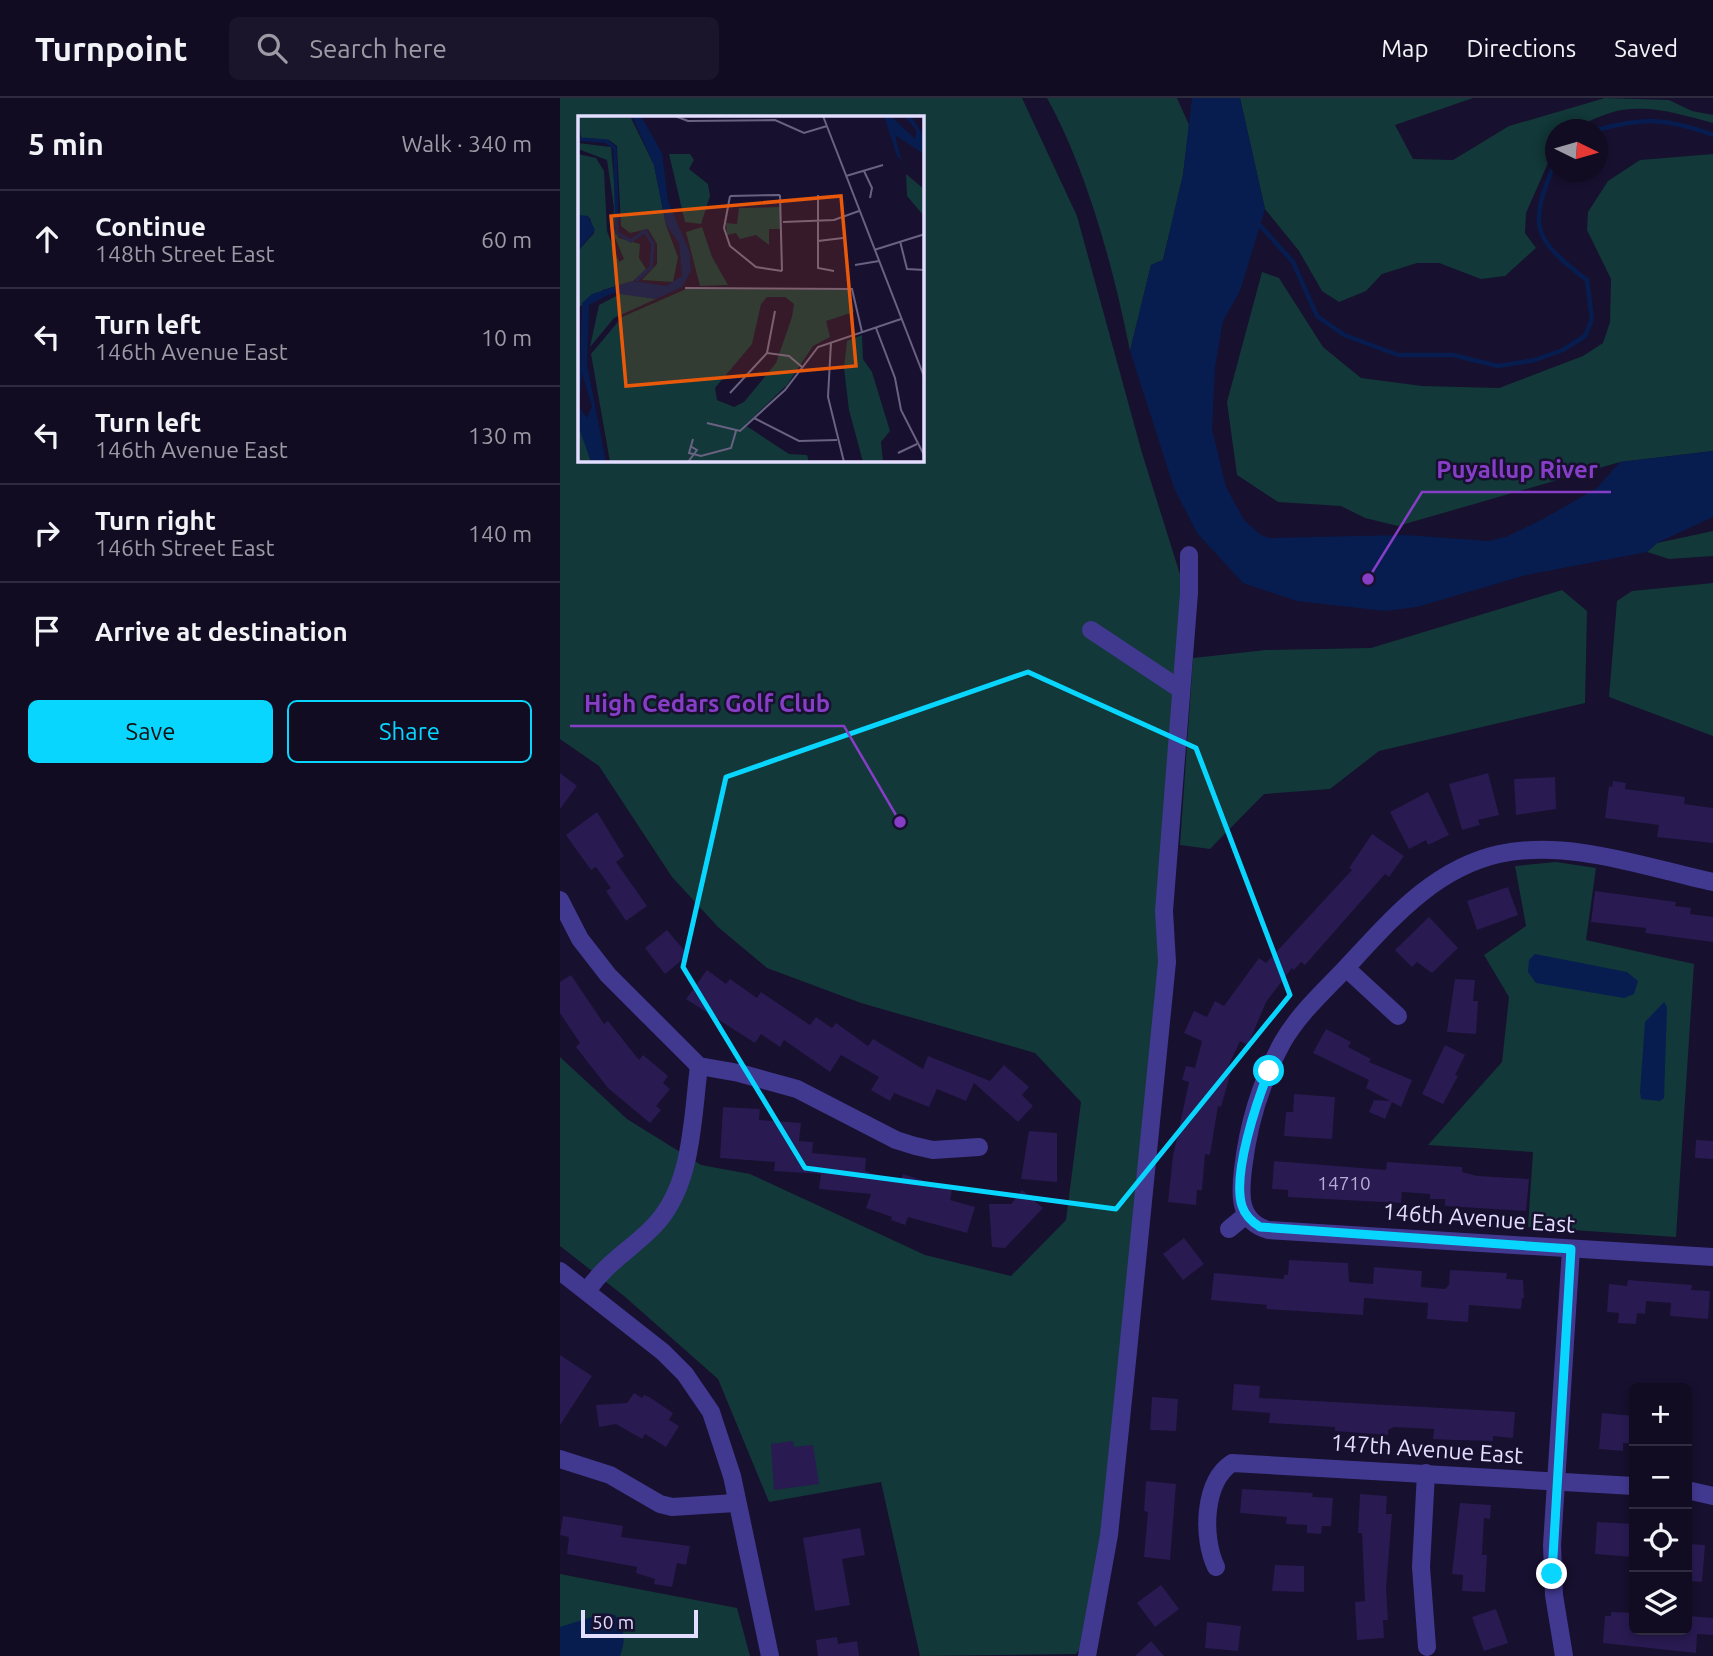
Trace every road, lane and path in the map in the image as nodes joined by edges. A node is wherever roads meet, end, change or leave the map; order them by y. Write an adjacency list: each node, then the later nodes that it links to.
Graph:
1 (1189, 555): 3 (street)
2 (1091, 631): 3 (street)
3 (1180, 689): 26 (street)
4 (1713, 882): 6 (street)
5 (560, 900): 8 (street)
6 (1346, 968): 7 (street); 10 (street)
7 (1398, 1016)
8 (699, 1066): 9 (street); 15 (street)
9 (979, 1147)
10 (1246, 1215): 11 (street); 12 (street, 146th Avenue East)
11 (1229, 1229)
12 (1571, 1249): 13 (street, 146th Avenue East); 18 (street)
13 (1713, 1257)
14 (560, 1271): 15 (street)
15 (587, 1291): 22 (street)
16 (560, 1459): 22 (street)
17 (1426, 1474): 18 (street, 147th Avenue East); 23 (street, 147th Avenue East); 24 (street)
18 (1557, 1481): 19 (street, 147th Avenue East); 27 (street)
19 (1629, 1486)
20 (1692, 1491): 21 (street)
21 (1713, 1496)
22 (736, 1503): 25 (street)
23 (1216, 1567)
24 (1427, 1647)
25 (770, 1656)
26 (1087, 1656)
27 (1564, 1656)

